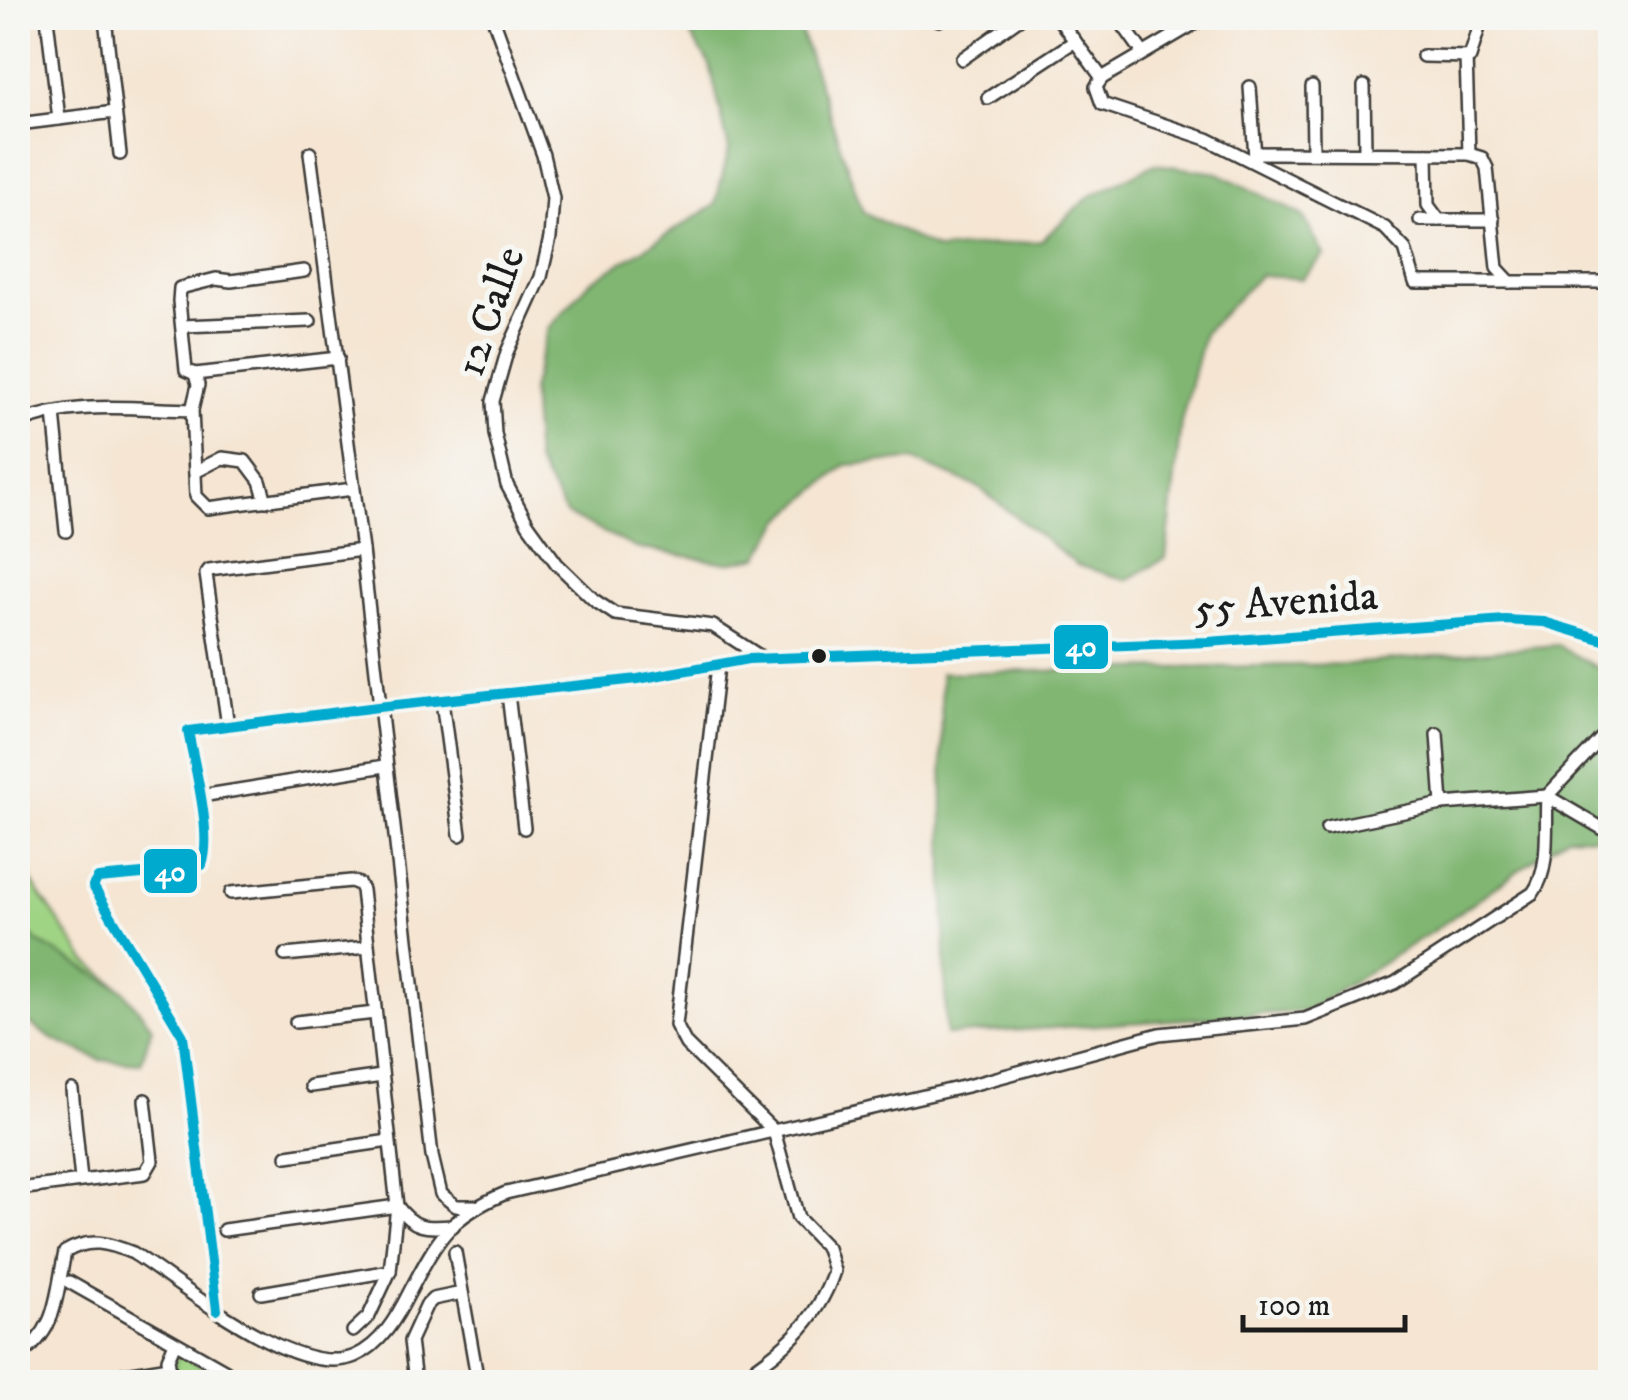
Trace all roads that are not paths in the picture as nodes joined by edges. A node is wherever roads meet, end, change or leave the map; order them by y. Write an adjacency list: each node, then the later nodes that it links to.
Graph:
1 (48, 18): 21 (street)
2 (105, 18): 20 (street)
3 (493, 18): 49 (street, 12 Calle)
4 (1020, 18): 14 (street)
5 (1058, 18): 10 (street)
6 (1118, 18): 11 (street)
7 (1204, 18): 8 (street)
8 (1187, 21): 11 (street)
9 (1479, 21): 13 (street)
10 (1076, 41): 15 (street); 19 (street)
11 (1143, 52): 15 (street)
12 (1424, 56): 13 (street)
13 (1466, 58): 28 (street)
14 (962, 59)
15 (1102, 78): 29 (street)
16 (1364, 86): 24 (street)
17 (1250, 87): 29 (street)
18 (1312, 87): 23 (street)
19 (988, 98)
20 (115, 112): 21 (street); 26 (street)
21 (59, 119): 22 (street)
22 (18, 124)
23 (1314, 151): 24 (street); 29 (street)
24 (1365, 152): 27 (street)
25 (310, 153): 38 (street)
26 (120, 154)
27 (1427, 154): 28 (street); 31 (street)
28 (1469, 154): 32 (street)
29 (1255, 159): 34 (street)
30 (1420, 220): 31 (street)
31 (1440, 220): 32 (street)
32 (1492, 220): 34 (street)
33 (304, 272): 37 (street)
34 (1510, 282): 35 (street)
35 (1610, 282)
36 (310, 321): 37 (street)
37 (182, 326): 39 (street)
38 (338, 358): 39 (street); 44 (street)
39 (195, 374): 40 (street)
40 (192, 410): 41 (street); 43 (street)
41 (54, 413): 42 (street); 46 (street)
42 (18, 424)
43 (195, 472): 45 (street); 45 (street)
44 (353, 489): 45 (street); 47 (street)
45 (266, 500)
46 (66, 531)
47 (362, 550): 53 (street); 54 (street)
48 (1610, 642): 49 (street, 55 Avenida)
49 (764, 660): 50 (street, 55 Avenida)
50 (718, 666): 51 (street, 55 Avenida); 74 (street)
51 (508, 694): 52 (street, 55 Avenida); 61 (street)
52 (442, 701): 53 (street, 55 Avenida); 64 (street)
53 (378, 707): 54 (street, 55 Avenida); 57 (street)
54 (228, 726): 58 (street, 55 Avenida)
55 (1610, 729): 59 (street)
56 (1437, 734): 60 (street)
57 (385, 766): 58 (street); 80 (street)
58 (200, 796): 88 (street)
59 (1547, 796): 60 (street); 63 (street); 74 (street)
60 (1442, 804): 62 (street)
61 (524, 828)
62 (1327, 828)
63 (1610, 833)
64 (460, 835)
65 (231, 892): 66 (street)
66 (368, 946): 67 (street); 68 (street)
67 (285, 956)
68 (376, 1013): 69 (street); 70 (street)
69 (296, 1022)
70 (382, 1076): 71 (street); 75 (street)
71 (311, 1086)
72 (72, 1090): 77 (street)
73 (145, 1100): 77 (street)
74 (774, 1132): 80 (street); 98 (street)
75 (389, 1140): 76 (street); 79 (street)
76 (287, 1156)
77 (81, 1180): 78 (street)
78 (18, 1188)
79 (396, 1206): 81 (street); 82 (street); 84 (street)
80 (476, 1206): 81 (street)
81 (453, 1226): 88 (street)
82 (224, 1230)
83 (454, 1252): 87 (street)
84 (390, 1271): 86 (street); 89 (street)
85 (68, 1282): 90 (street)
86 (260, 1293)
87 (462, 1293): 96 (street); 97 (street)
88 (216, 1310): 91 (street)
89 (353, 1332)
90 (174, 1343): 92 (street); 95 (street)
91 (18, 1356)
92 (169, 1367): 93 (street); 94 (street)
93 (77, 1382)
94 (172, 1382)
95 (234, 1382)
96 (414, 1382)
97 (478, 1382)
98 (734, 1382)

